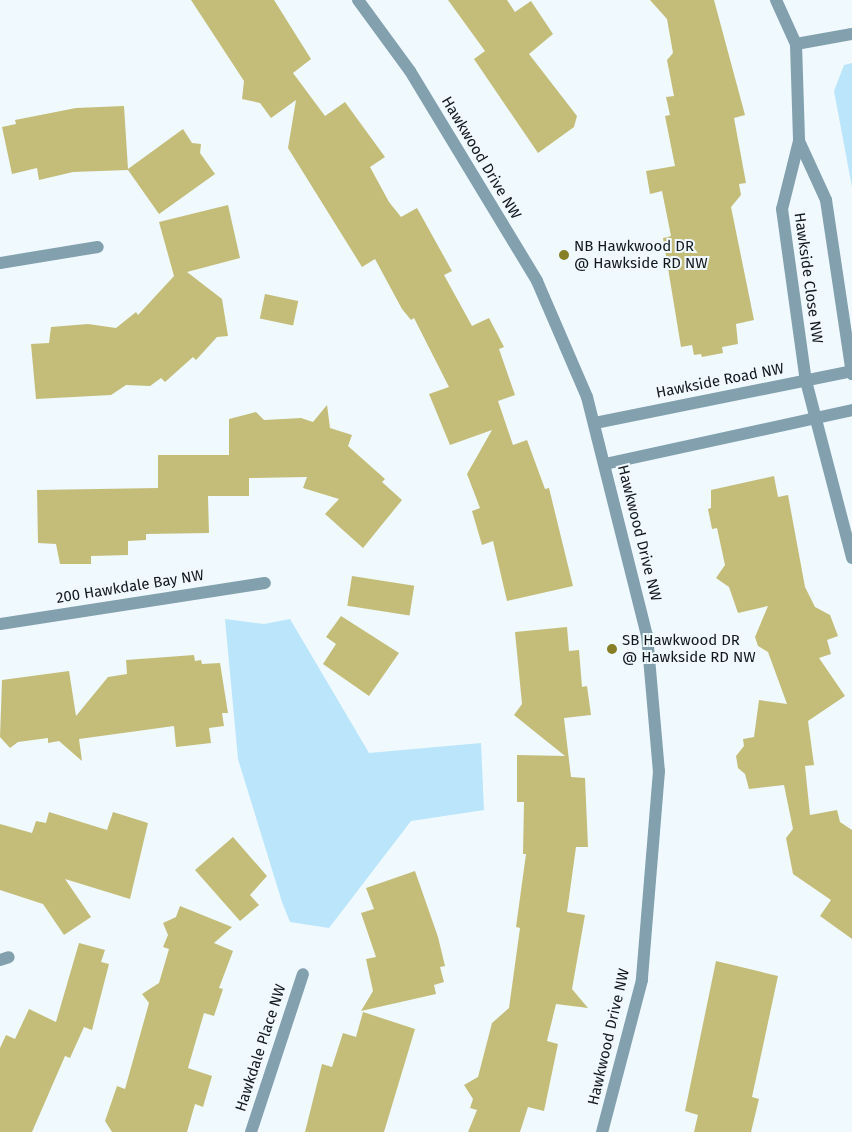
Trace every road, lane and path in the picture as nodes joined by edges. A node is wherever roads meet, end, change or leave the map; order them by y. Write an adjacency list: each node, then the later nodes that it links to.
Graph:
1 (358, 0): 12 (street, Hawkwood Drive NW)
2 (776, 0): 4 (street, Hawkside Close NW)
3 (852, 34): 4 (street)
4 (796, 44): 5 (street, Hawkside Close NW)
5 (799, 141): 8 (street, Hawkside Close NW); 9 (street, Hawkside Close NW)
6 (98, 247): 7 (street)
7 (0, 263)
8 (852, 372): 9 (street, Hawkside Road NW)
9 (806, 381): 11 (street, Hawkside Close NW); 12 (street, Hawkside Road NW)
10 (852, 410): 11 (street)
11 (815, 421): 13 (street); 14 (street)
12 (594, 423): 13 (street, Hawkwood Drive NW)
13 (605, 464): 19 (street, Hawkwood Drive NW)
14 (852, 558)
15 (265, 583): 16 (street, 200 Hawkdale Bay NW)
16 (0, 624)
17 (303, 974): 18 (street, Hawkdale Place NW)
18 (251, 1132)
19 (602, 1132)

